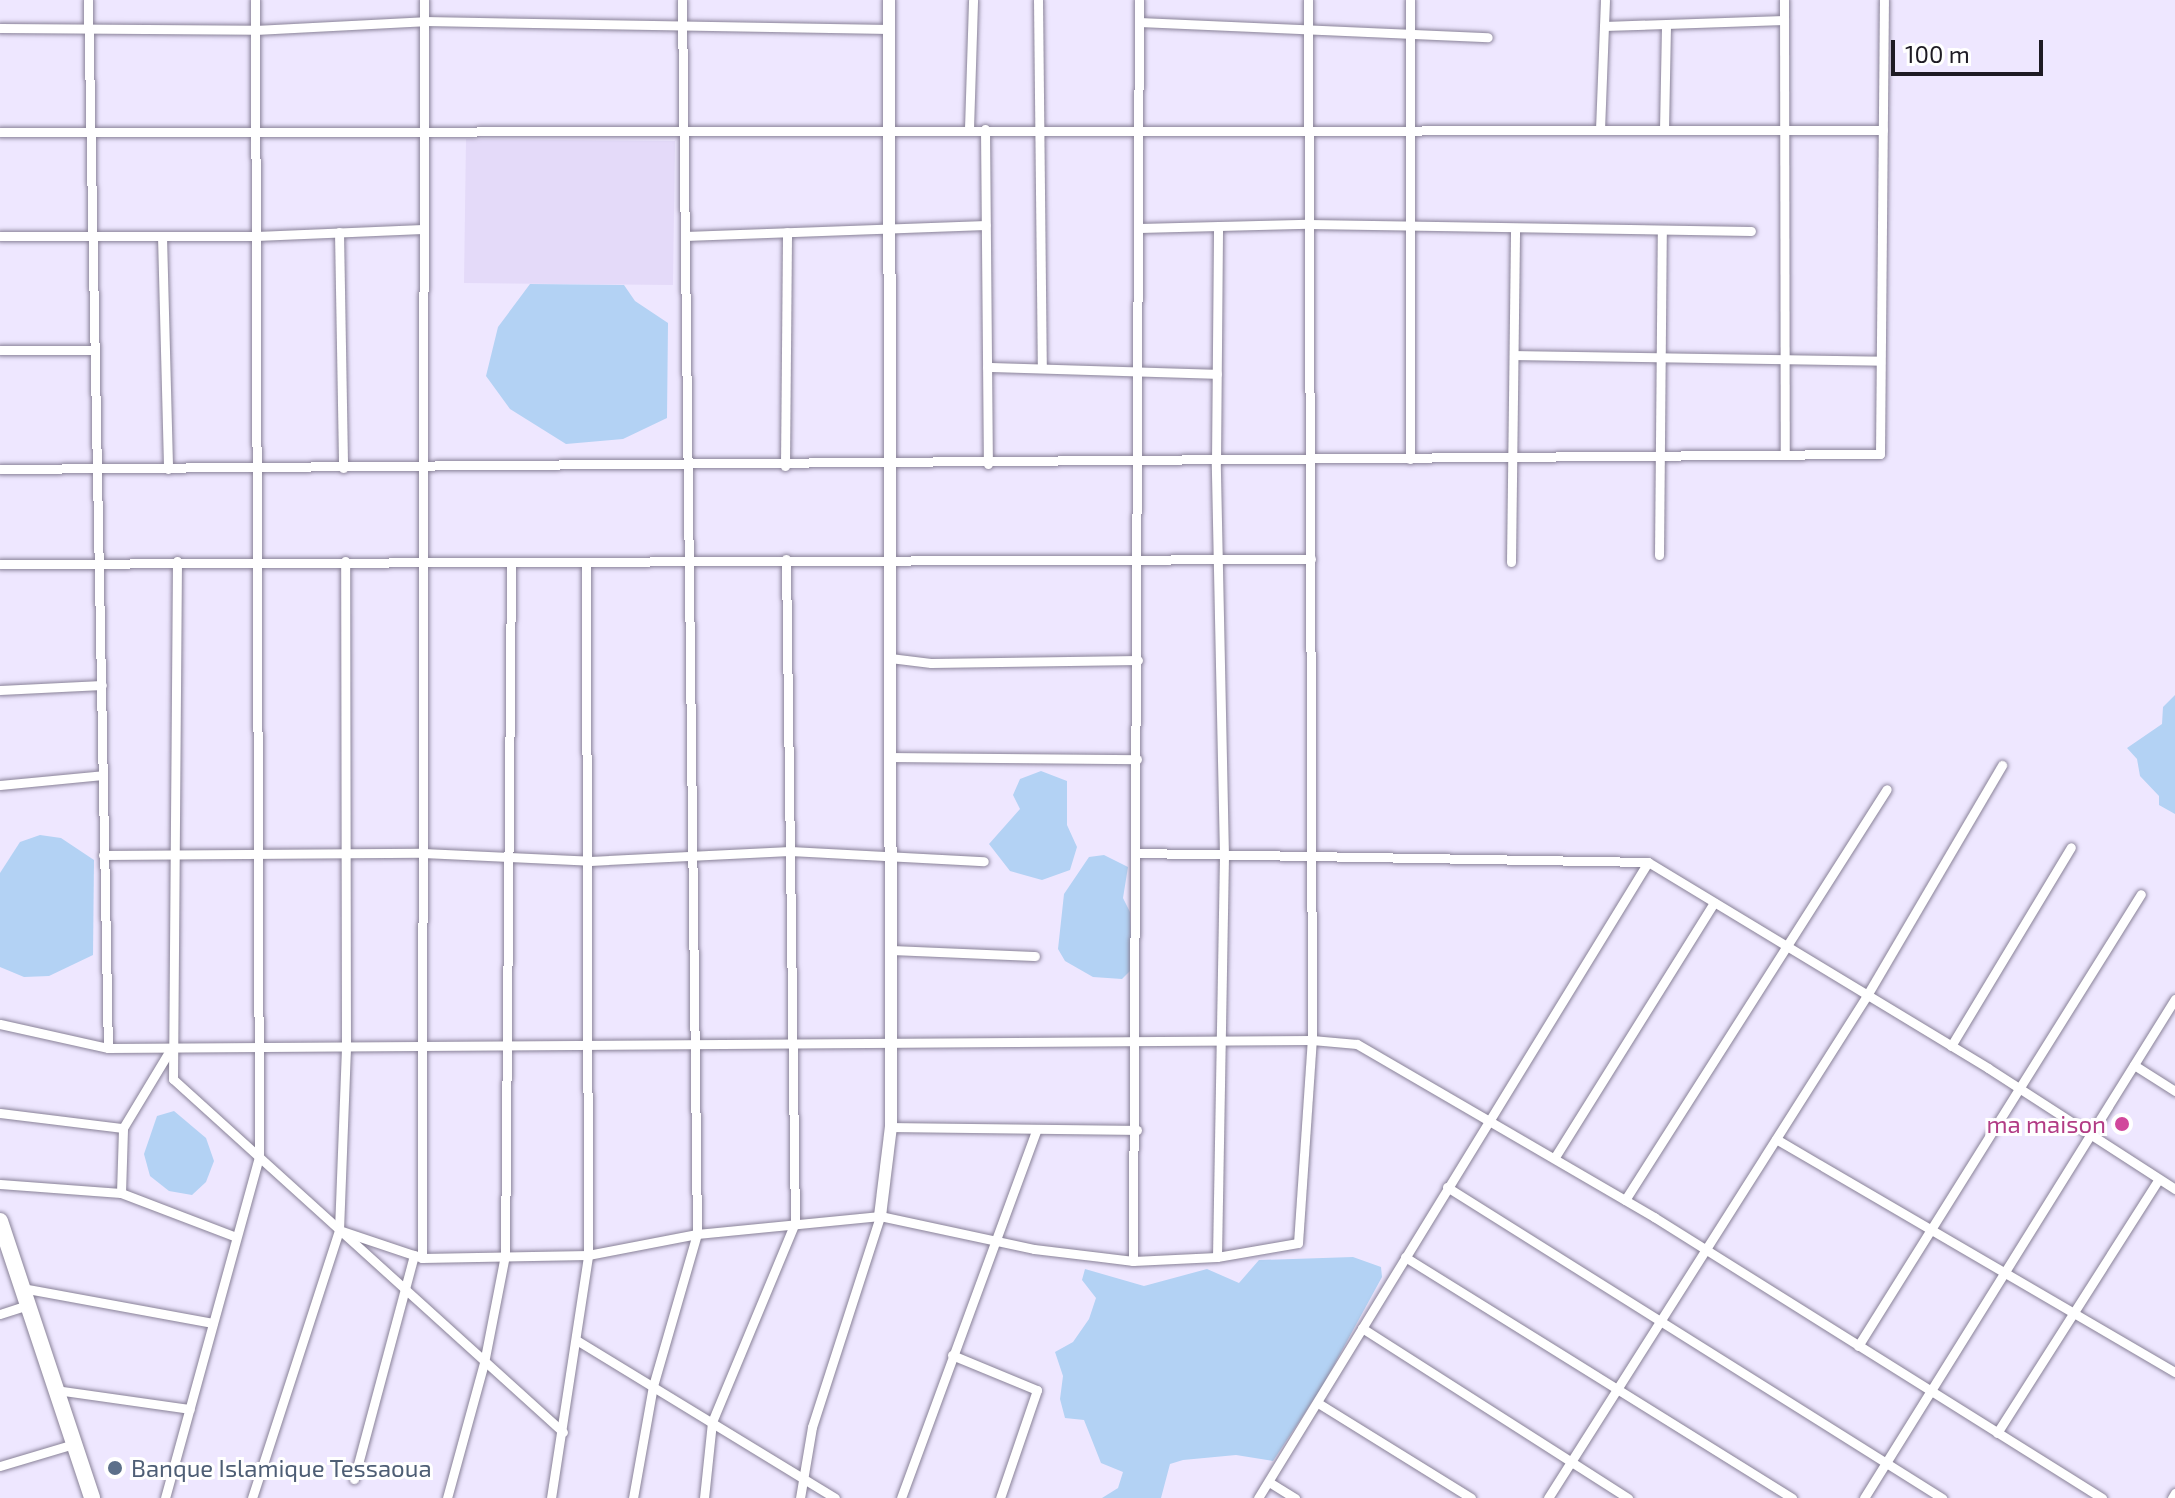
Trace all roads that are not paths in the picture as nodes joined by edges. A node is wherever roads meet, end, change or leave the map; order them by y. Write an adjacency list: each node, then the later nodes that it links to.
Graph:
1 (88, 0): 17 (street)
2 (255, 0): 23 (street)
3 (424, 0): 15 (street)
4 (682, 0): 21 (street)
5 (889, 0): 22 (street)
6 (973, 0): 29 (street)
7 (1038, 0): 31 (street)
8 (1139, 0): 16 (street)
9 (1308, 0): 24 (street)
10 (1410, 0): 25 (street)
11 (1605, 0): 18 (street)
12 (1784, 0): 14 (street)
13 (1884, 0): 40 (street)
14 (1784, 20): 19 (street); 39 (street)
15 (424, 21): 21 (street); 23 (street); 36 (street)
16 (1139, 22): 24 (street); 32 (street)
17 (88, 25): 20 (street); 23 (street); 42 (street)
18 (1604, 26): 19 (street); 37 (street)
19 (1666, 26): 38 (street)
20 (0, 28)
21 (683, 28): 22 (street); 27 (street)
22 (889, 29): 28 (street)
23 (255, 30): 35 (street)
24 (1308, 30): 25 (street); 33 (street)
25 (1410, 33): 26 (street); 34 (street)
26 (1488, 37)
27 (684, 128): 28 (street); 36 (street); 59 (street)
28 (889, 128): 29 (street); 46 (street)
29 (969, 129): 30 (street)
30 (985, 129): 31 (street); 44 (street)
31 (1039, 129): 32 (street); 67 (street)
32 (1139, 129): 33 (street); 47 (street)
33 (1308, 129): 34 (street); 43 (street)
34 (1410, 129): 37 (street); 45 (street)
35 (255, 130): 36 (street); 42 (street); 58 (street)
36 (424, 130): 49 (street)
37 (1600, 130): 38 (street)
38 (1664, 130): 39 (street)
39 (1784, 130): 40 (street); 64 (street)
40 (1883, 130): 65 (street)
41 (0, 132): 42 (street)
42 (90, 133): 56 (street)
43 (1308, 224): 45 (street); 50 (street); 74 (street)
44 (986, 225): 46 (street); 66 (street)
45 (1410, 226): 48 (street); 73 (street)
46 (889, 228): 54 (street); 78 (street)
47 (1139, 228): 50 (street); 68 (street)
48 (1515, 228): 51 (street); 62 (street)
49 (423, 229): 53 (street); 81 (street)
50 (1218, 230): 69 (street)
51 (1662, 231): 52 (street); 63 (street)
52 (1751, 231)
53 (339, 232): 58 (street); 83 (street)
54 (787, 232): 59 (street); 80 (street)
55 (0, 236): 56 (street)
56 (92, 236): 57 (street); 61 (street)
57 (162, 236): 58 (street); 86 (street)
58 (256, 236): 82 (street)
59 (685, 236): 79 (street)
60 (0, 350): 61 (street)
61 (95, 350): 85 (street)
62 (1515, 355): 63 (street); 72 (street)
63 (1661, 358): 64 (street); 71 (street)
64 (1785, 360): 65 (street); 70 (street)
65 (1880, 361): 70 (street)
66 (987, 367): 67 (street); 77 (street)
67 (1042, 368): 68 (street)
68 (1138, 372): 69 (street); 75 (street)
69 (1217, 374): 76 (street)
70 (1785, 455): 71 (street)
71 (1660, 456): 72 (street); 87 (street)
72 (1515, 458): 73 (street); 99 (street)
73 (1410, 459): 74 (street)
74 (1309, 461): 76 (street); 91 (street)
75 (1138, 462): 76 (street); 77 (street); 90 (street)
76 (1216, 462): 93 (street)
77 (988, 464): 78 (street)
78 (890, 465): 80 (street); 98 (street)
79 (688, 466): 80 (street); 81 (street); 88 (street)
80 (785, 466)
81 (423, 467): 83 (street); 92 (street)
82 (258, 468): 83 (street); 86 (street); 100 (street)
83 (343, 468)
84 (0, 469): 85 (street)
85 (97, 469): 86 (street); 94 (street)
86 (168, 469)
87 (1659, 555)
88 (689, 559): 89 (street); 97 (street); 122 (street)
89 (786, 559): 98 (street); 114 (street)
90 (1138, 559): 93 (street); 98 (street); 104 (street)
91 (1311, 559): 93 (street); 125 (street)
92 (423, 560): 96 (street); 101 (street); 116 (street)
93 (1218, 560): 123 (street)
94 (102, 561): 95 (street); 102 (street); 105 (street)
95 (177, 561): 100 (street); 118 (street)
96 (345, 561): 100 (street); 115 (street)
97 (586, 562): 101 (street); 126 (street)
98 (890, 562): 103 (street)
99 (1511, 562)
100 (259, 563): 119 (street)
101 (511, 563): 124 (street)
102 (0, 564)
103 (890, 658): 104 (street); 107 (street)
104 (1138, 660): 108 (street)
105 (102, 685): 106 (street); 110 (street)
106 (0, 690)
107 (891, 757): 108 (street); 120 (street)
108 (1137, 759): 117 (street)
109 (2002, 765): 134 (street)
110 (103, 775): 111 (street); 121 (street)
111 (0, 785)
112 (1887, 789): 131 (street)
113 (2071, 847): 145 (street)
114 (790, 851): 120 (street); 122 (street); 141 (street)
115 (344, 853): 116 (street); 119 (street); 147 (street)
116 (423, 853): 124 (street); 143 (street)
117 (1137, 853): 123 (street); 139 (street)
118 (178, 854): 119 (street); 121 (street); 150 (street)
119 (261, 854): 146 (street)
120 (891, 854): 127 (street); 132 (street)
121 (103, 855): 149 (street)
122 (690, 855): 126 (street); 142 (street)
123 (1224, 856): 125 (street); 138 (street)
124 (508, 857): 126 (street); 144 (street)
125 (1311, 859): 128 (street); 137 (street)
126 (587, 861): 148 (street)
127 (984, 861)
128 (1648, 862): 130 (street); 155 (street)
129 (2141, 894): 152 (street)
130 (1714, 903): 131 (street); 163 (street)
131 (1788, 948): 134 (street); 169 (street)
132 (890, 950): 133 (street); 140 (street)
133 (1035, 956)
134 (1866, 997): 145 (street); 161 (street)
135 (2175, 999): 151 (street)
136 (0, 1024): 149 (street)
137 (1312, 1040): 138 (street); 155 (street); 183 (street)
138 (1224, 1041): 139 (street); 183 (street)
139 (1137, 1042): 140 (street); 159 (street)
140 (890, 1043): 141 (street); 156 (street)
141 (790, 1044): 142 (street); 172 (street)
142 (695, 1045): 148 (street); 175 (street)
143 (423, 1046): 144 (street); 147 (street); 182 (street)
144 (509, 1046): 148 (street); 180 (street)
145 (1951, 1046): 152 (street)
146 (258, 1047): 147 (street); 150 (street); 162 (street)
147 (346, 1047): 174 (street)
148 (587, 1047): 181 (street)
149 (108, 1048): 150 (street)
150 (171, 1048): 157 (street); 162 (street)
151 (2134, 1065): 153 (street); 160 (street)
152 (2020, 1089): 160 (street); 173 (street)
153 (2175, 1091)
154 (0, 1113): 157 (street)
155 (1489, 1117): 163 (street); 166 (street)
156 (891, 1127): 158 (street); 170 (street)
157 (123, 1128): 168 (street)
158 (1037, 1129): 159 (street); 178 (street)
159 (1137, 1130): 185 (street)
160 (2090, 1136): 164 (street); 186 (street)
161 (1776, 1139): 173 (street); 179 (street)
162 (259, 1157): 174 (street); 176 (street)
163 (1555, 1157): 169 (street)
164 (2159, 1179): 167 (street); 189 (street)
165 (0, 1184): 168 (street)
166 (1447, 1187): 184 (street); 191 (street)
167 (2175, 1189)
168 (121, 1193): 176 (street)
169 (1625, 1200): 179 (street)
170 (880, 1216): 172 (street); 178 (street); 213 (street)
171 (0, 1221): 177 (highway)
172 (795, 1223): 175 (street); 205 (street)
173 (1931, 1229): 186 (street); 195 (street)
174 (339, 1230): 182 (street); 187 (street); 217 (street)
175 (697, 1234): 181 (street); 199 (street)
176 (236, 1237): 192 (street)
177 (3, 1239): 188 (highway)
178 (995, 1240): 185 (street); 196 (street)
179 (1706, 1250): 191 (street); 195 (street)
180 (505, 1255): 181 (street); 182 (street); 197 (street)
181 (588, 1255): 194 (street)
182 (418, 1256): 187 (street)
183 (1217, 1257): 185 (street)
184 (1405, 1257): 193 (street); 200 (street)
185 (1133, 1261)
186 (2005, 1273): 189 (street); 202 (street)
187 (405, 1290): 197 (street); 212 (street)
188 (25, 1296): 190 (street); 192 (street); 201 (highway)
189 (2074, 1313): 198 (street); 207 (street)
190 (0, 1314)
191 (1661, 1321): 200 (street); 210 (street)
192 (213, 1323): 204 (street)
193 (1362, 1328): 203 (street); 209 (street)
194 (578, 1341): 199 (street); 206 (street)
195 (1858, 1346): 202 (street)
196 (952, 1355): 224 (street); 225 (street)
197 (484, 1363): 206 (street); 218 (street)
198 (2175, 1372)
199 (653, 1386): 205 (street); 220 (street)
200 (1617, 1389): 209 (street); 231 (street)
201 (56, 1390): 204 (street); 208 (highway)
202 (1930, 1392): 207 (street); 210 (street)
203 (1318, 1403): 214 (street); 228 (street)
204 (190, 1409): 216 (street)
205 (712, 1422): 213 (street); 221 (street)
206 (563, 1432): 219 (street)
207 (1997, 1433): 234 (street)
208 (74, 1444): 211 (street); 215 (highway)
209 (1571, 1462): 229 (street); 230 (street)
210 (1886, 1463): 232 (street); 233 (street)
211 (0, 1466)
212 (354, 1479)
213 (806, 1480): 222 (street); 223 (street)
214 (1269, 1482): 226 (street); 227 (street)
215 (92, 1498)
216 (165, 1498)
217 (252, 1498)
218 (447, 1498)
219 (551, 1498)
220 (633, 1498)
221 (704, 1498)
222 (800, 1498)
223 (835, 1498)
224 (901, 1498)
225 (1000, 1498)
226 (1258, 1498)
227 (1295, 1498)
228 (1471, 1498)
229 (1548, 1498)
230 (1628, 1498)
231 (1792, 1498)
232 (1864, 1498)
233 (1942, 1498)
234 (2102, 1498)

